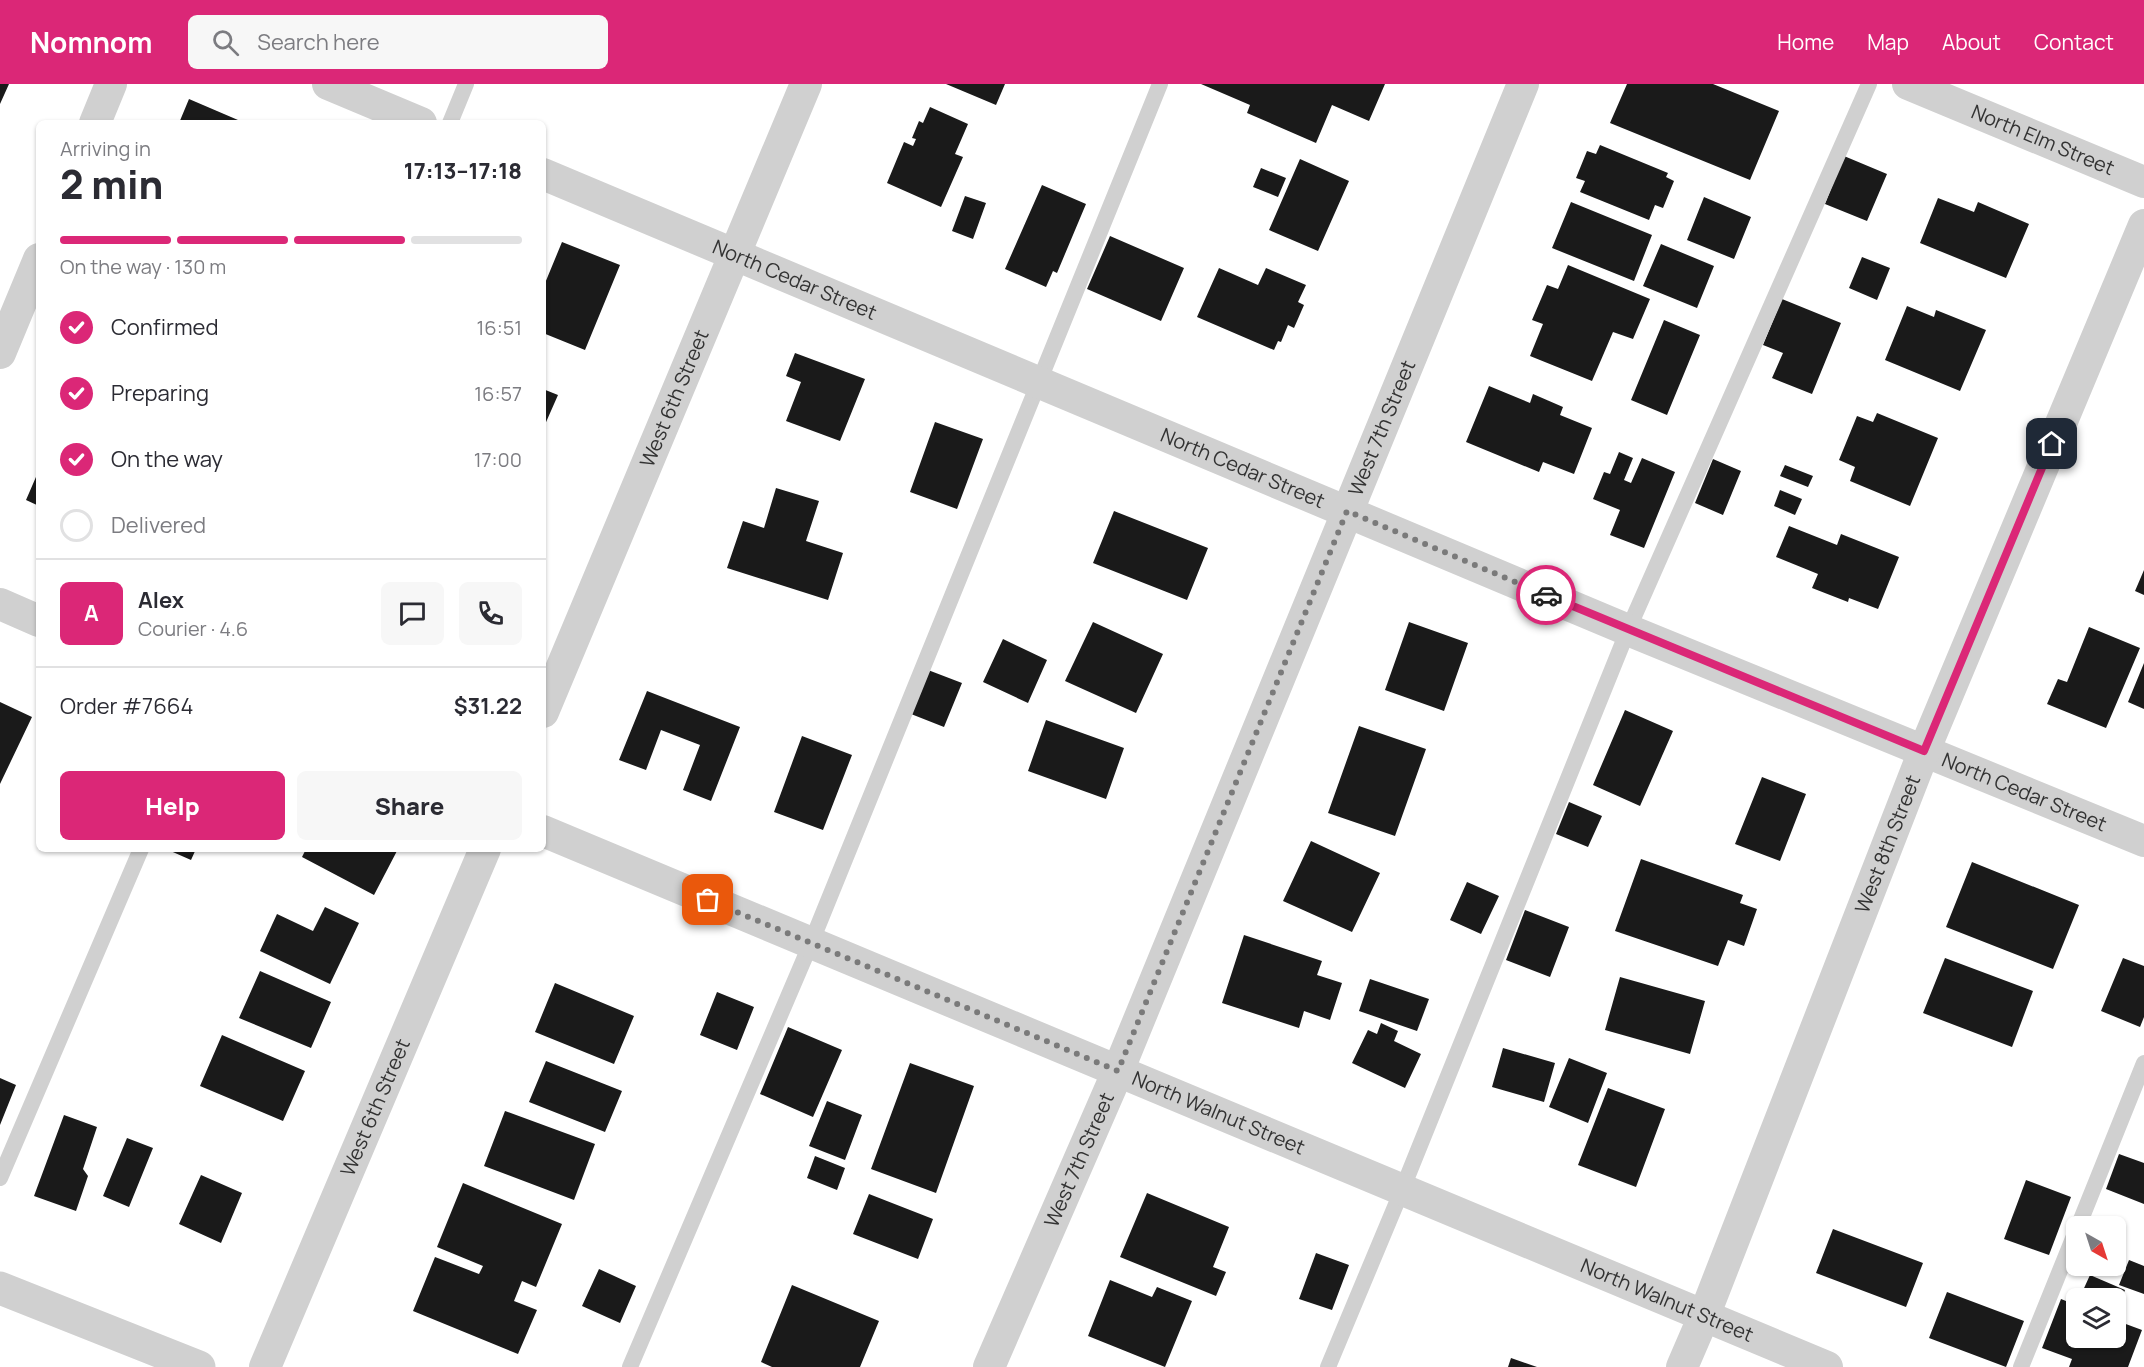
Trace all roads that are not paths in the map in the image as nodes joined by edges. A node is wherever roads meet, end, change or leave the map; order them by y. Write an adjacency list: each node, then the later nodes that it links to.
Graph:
1 (111, 84): 9 (street)
2 (328, 84): 10 (street)
3 (466, 84): 11 (lane)
4 (806, 84): 15 (street, West 6th Street)
5 (1160, 84): 18 (lane)
6 (1523, 84): 19 (street, West 7th Street)
7 (1869, 84): 22 (lane)
8 (1908, 84): 13 (street, North Elm Street)
9 (96, 120)
10 (414, 120)
11 (451, 120)
12 (546, 175): 15 (street, North Cedar Street)
13 (2144, 182)
14 (2144, 225): 24 (street, West 8th Street)
15 (734, 254): 18 (street, North Cedar Street); 23 (street, West 6th Street)
16 (36, 266): 17 (street)
17 (0, 353)
18 (1039, 381): 19 (street, North Cedar Street); 29 (lane)
19 (1347, 511): 22 (street, North Cedar Street); 31 (street, West 7th Street)
20 (0, 604): 21 (street)
21 (36, 620)
22 (1628, 630): 24 (street, North Cedar Street); 33 (lane)
23 (546, 705)
24 (1924, 751): 26 (street, North Cedar Street); 37 (street, West 8th Street)
25 (546, 832): 29 (street, North Walnut Street)
26 (2144, 841)
27 (140, 852): 32 (lane)
28 (484, 852): 39 (street, West 6th Street)
29 (811, 943): 31 (street, North Walnut Street); 40 (lane)
30 (2144, 1063): 34 (lane)
31 (1118, 1071): 33 (street, North Walnut Street); 41 (street, West 7th Street)
32 (0, 1178)
33 (1402, 1190): 37 (street, North Walnut Street); 42 (lane)
34 (2082, 1216)
35 (2066, 1256): 45 (lane)
36 (0, 1287): 38 (street)
37 (1704, 1316): 43 (street, West 8th Street); 44 (street, North Walnut Street)
38 (199, 1367)
39 (265, 1367)
40 (630, 1367)
41 (989, 1367)
42 (1328, 1367)
43 (1682, 1367)
44 (1827, 1367)
45 (2021, 1367)

